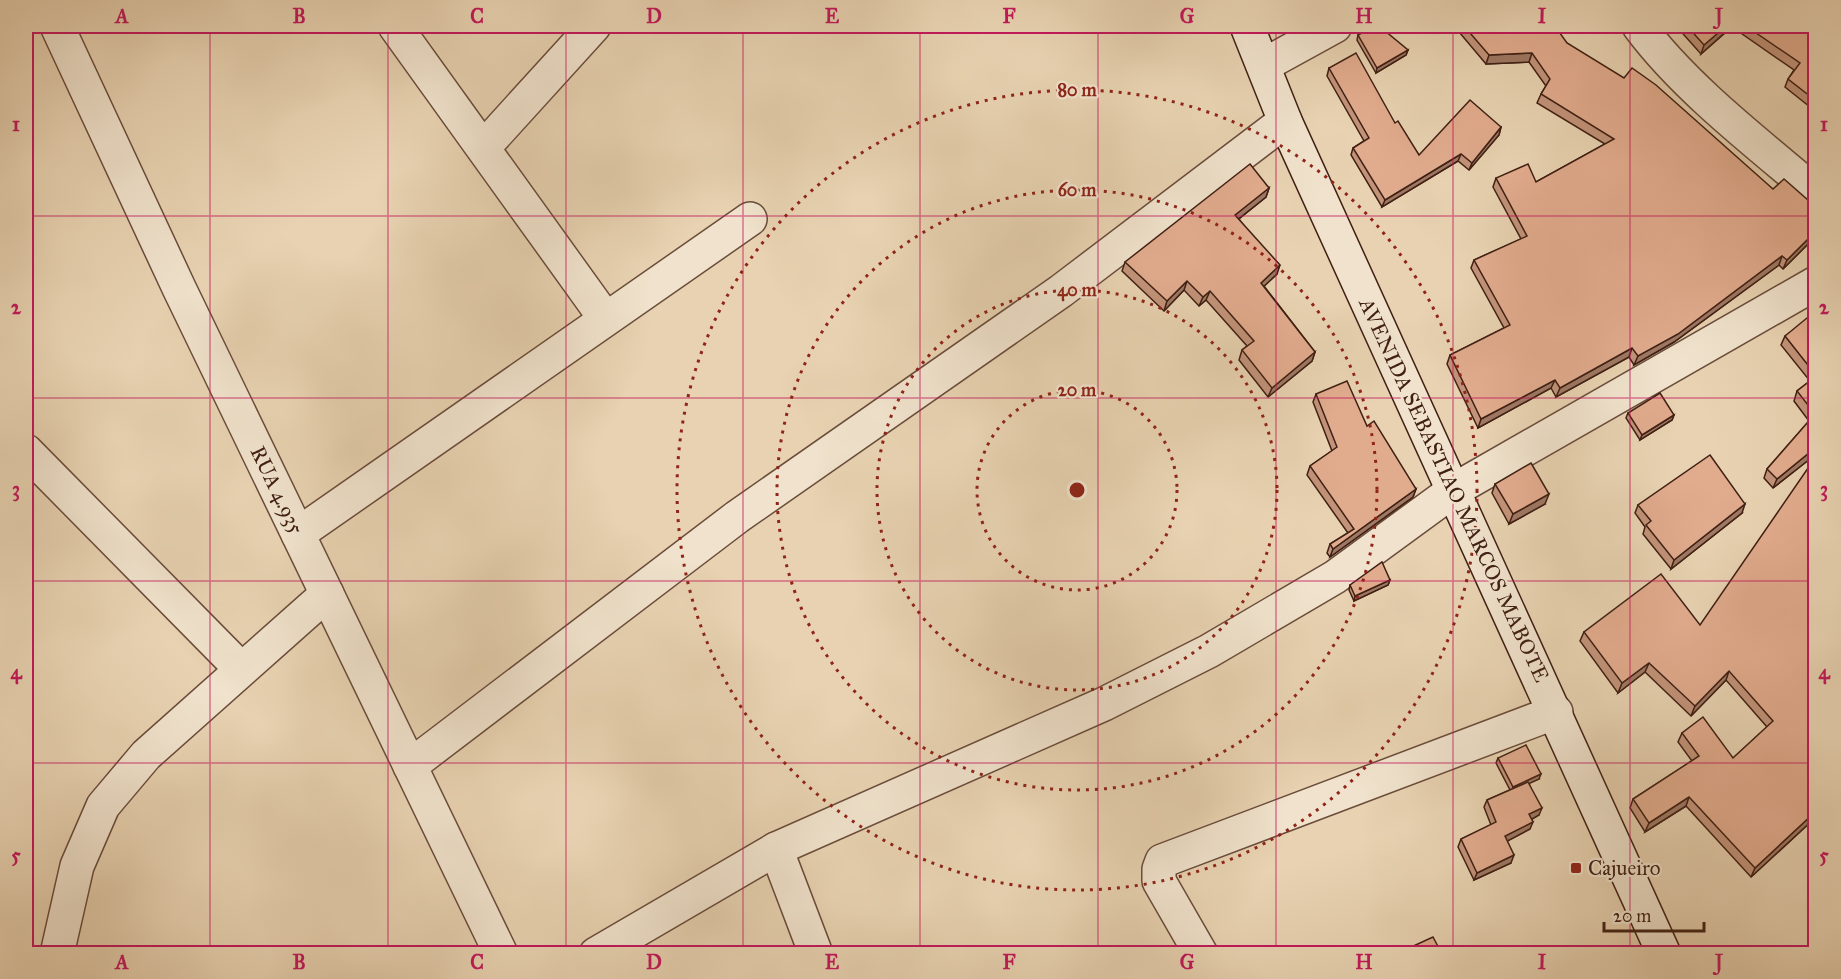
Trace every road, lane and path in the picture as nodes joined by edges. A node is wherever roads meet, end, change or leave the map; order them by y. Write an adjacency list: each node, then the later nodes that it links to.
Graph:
1 (57, 26): 16 (street, RUA 4.935)
2 (395, 26): 9 (street)
3 (594, 26): 9 (street)
4 (1247, 26): 7 (street, AVENIDA SEBASTIAO MARCOS MABOTE)
5 (1335, 26): 7 (street)
6 (1639, 26): 10 (street)
7 (1264, 65): 8 (street, AVENIDA SEBASTIAO MARCOS MABOTE)
8 (1286, 121): 15 (street, AVENIDA SEBASTIAO MARCOS MABOTE); 20 (street)
9 (484, 147): 13 (street)
10 (1815, 193)
11 (750, 219): 13 (street)
12 (1815, 283): 15 (street)
13 (605, 318): 16 (street)
14 (26, 451): 18 (street)
15 (1454, 490): 19 (street, AVENIDA SEBASTIAO MARCOS MABOTE); 21 (street)
16 (298, 534): 17 (street, RUA 4.935)
17 (327, 594): 18 (street); 20 (street, RUA 4.935)
18 (241, 669): 22 (street)
19 (1556, 712): 26 (street); 27 (street, AVENIDA SEBASTIAO MARCOS MABOTE)
20 (410, 766): 23 (street, RUA 4.935)
21 (776, 849): 24 (street); 25 (street)
22 (57, 954)
23 (501, 954)
24 (596, 954)
25 (816, 954)
26 (1201, 954)
27 (1664, 954)

